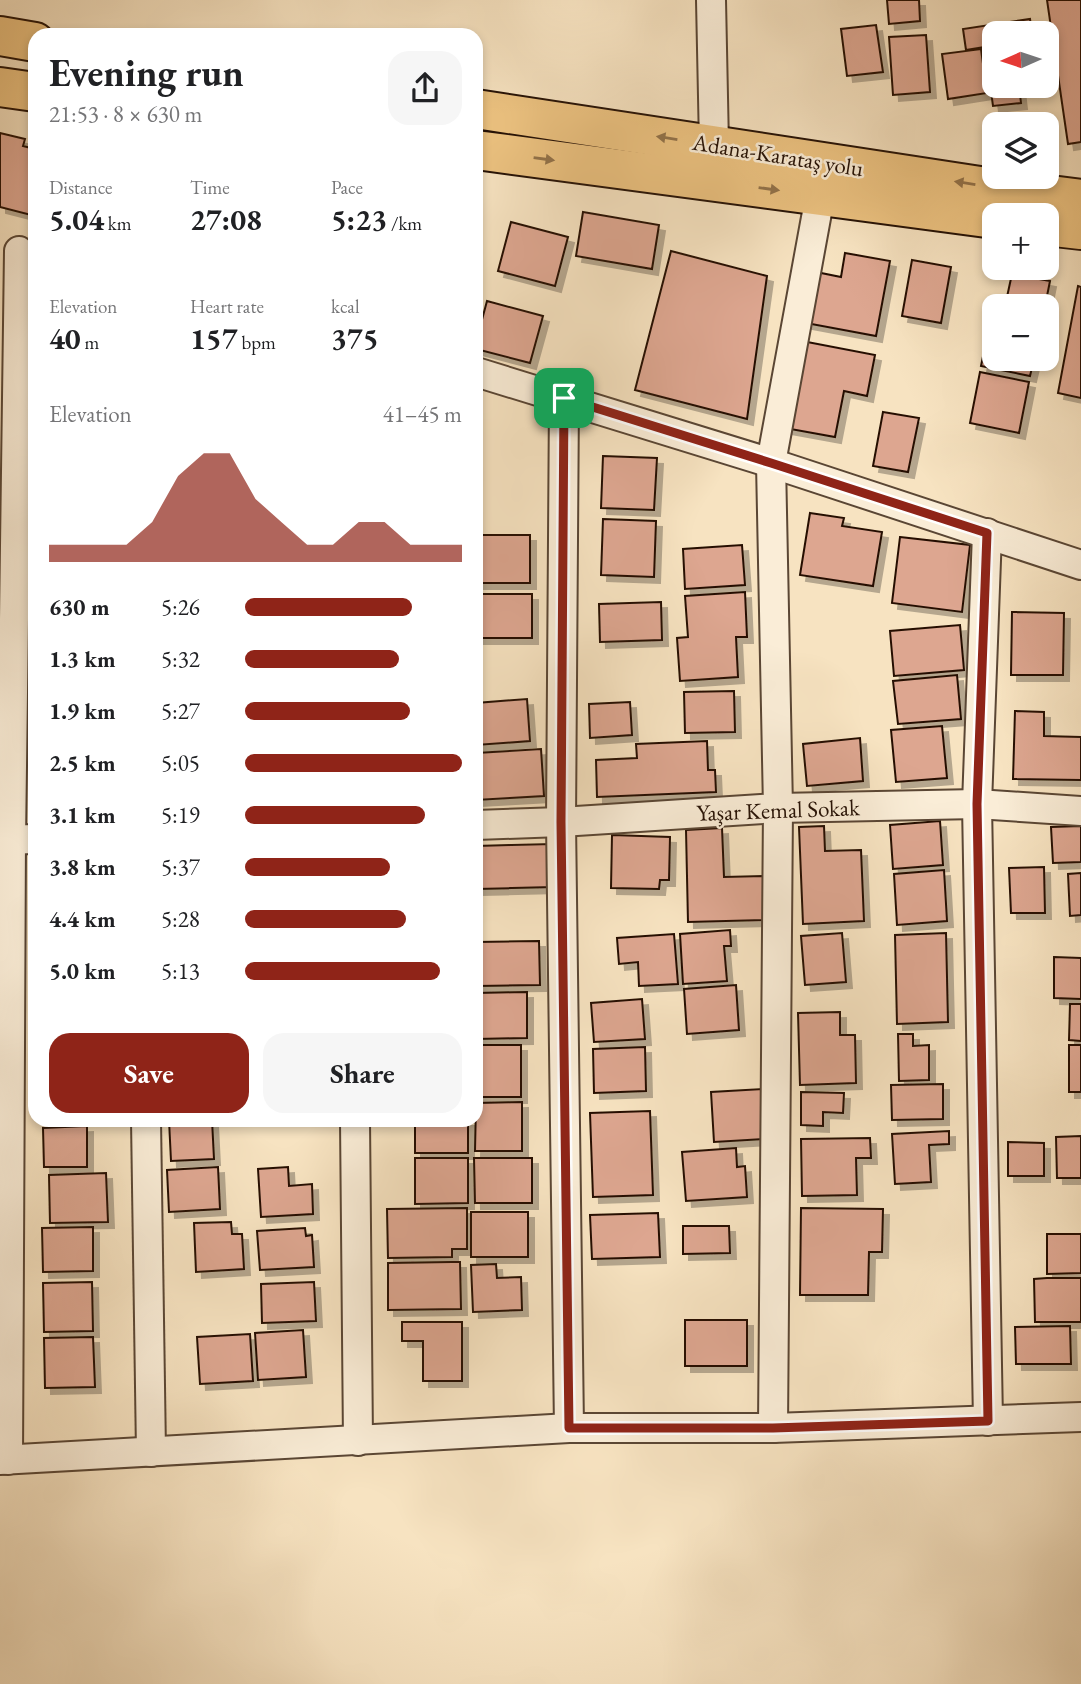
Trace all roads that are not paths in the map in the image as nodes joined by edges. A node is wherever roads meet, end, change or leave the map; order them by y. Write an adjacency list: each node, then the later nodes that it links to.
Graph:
1 (711, 0): 7 (street)
2 (0, 36): 3 (main road)
3 (28, 41)
4 (0, 87): 5 (main road)
5 (28, 91)
6 (483, 110): 7 (main road, Adana-Karataş yolu, one-way to 6)
7 (714, 145): 10 (main road, Adana-Karataş yolu, one-way to 7)
8 (483, 151): 9 (main road, Adana-Karataş yolu, one-way to 9)
9 (820, 195): 11 (main road, Adana-Karataş yolu); 17 (street)
10 (1081, 199)
11 (982, 217)
12 (1059, 227): 13 (main road)
13 (1081, 230)
14 (18, 251): 25 (street)
15 (483, 374): 16 (street)
16 (564, 398): 17 (street); 23 (street)
17 (771, 463): 18 (street); 21 (street)
18 (987, 533): 19 (street); 20 (street)
19 (1081, 565)
20 (977, 804): 21 (street, Yaşar Kemal Sokak); 22 (street, Yaşar Kemal Sokak); 29 (street)
21 (778, 808): 23 (street, Yaşar Kemal Sokak); 31 (street)
22 (1081, 811)
23 (561, 822): 24 (street, Yaşar Kemal Sokak); 30 (street)
24 (483, 825)
25 (15, 840): 34 (street)
26 (146, 1127): 33 (street)
27 (355, 1127): 32 (street)
28 (1081, 1417): 29 (street)
29 (988, 1421): 31 (street)
30 (569, 1428): 31 (street); 32 (street)
31 (773, 1428)
32 (358, 1441): 33 (street)
33 (151, 1452): 34 (street)
34 (4, 1460)

